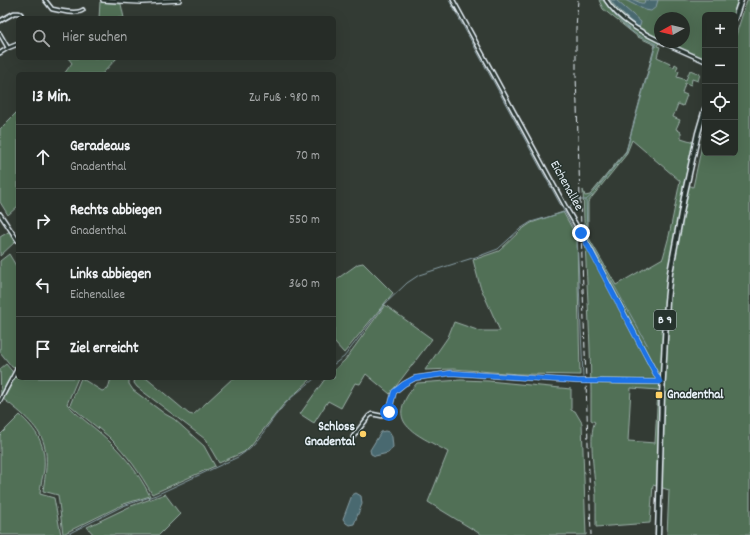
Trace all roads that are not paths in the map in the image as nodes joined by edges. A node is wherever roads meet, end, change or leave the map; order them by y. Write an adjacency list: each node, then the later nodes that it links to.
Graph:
1 (46, 0): 8 (street)
2 (103, 0): 7 (main road)
3 (179, 0): 7 (main road)
4 (453, 0): 23 (street, Eichenallee)
5 (606, 0): 13 (street)
6 (741, 0): 9 (main road)
7 (130, 1)
8 (83, 10)
9 (737, 12)
10 (21, 14): 11 (street)
11 (0, 21)
12 (0, 34): 15 (street)
13 (654, 38)
14 (16, 45): 15 (street)
15 (8, 48): 17 (street)
16 (676, 48): 18 (street)
17 (0, 53)
18 (702, 59)
19 (702, 119): 23 (main road, B 9)
20 (0, 214): 21 (street)
21 (16, 238)
22 (16, 371): 24 (street)
23 (661, 382): 25 (street); 26 (main road, B 9)
24 (0, 401)
25 (353, 437)
26 (658, 535)

